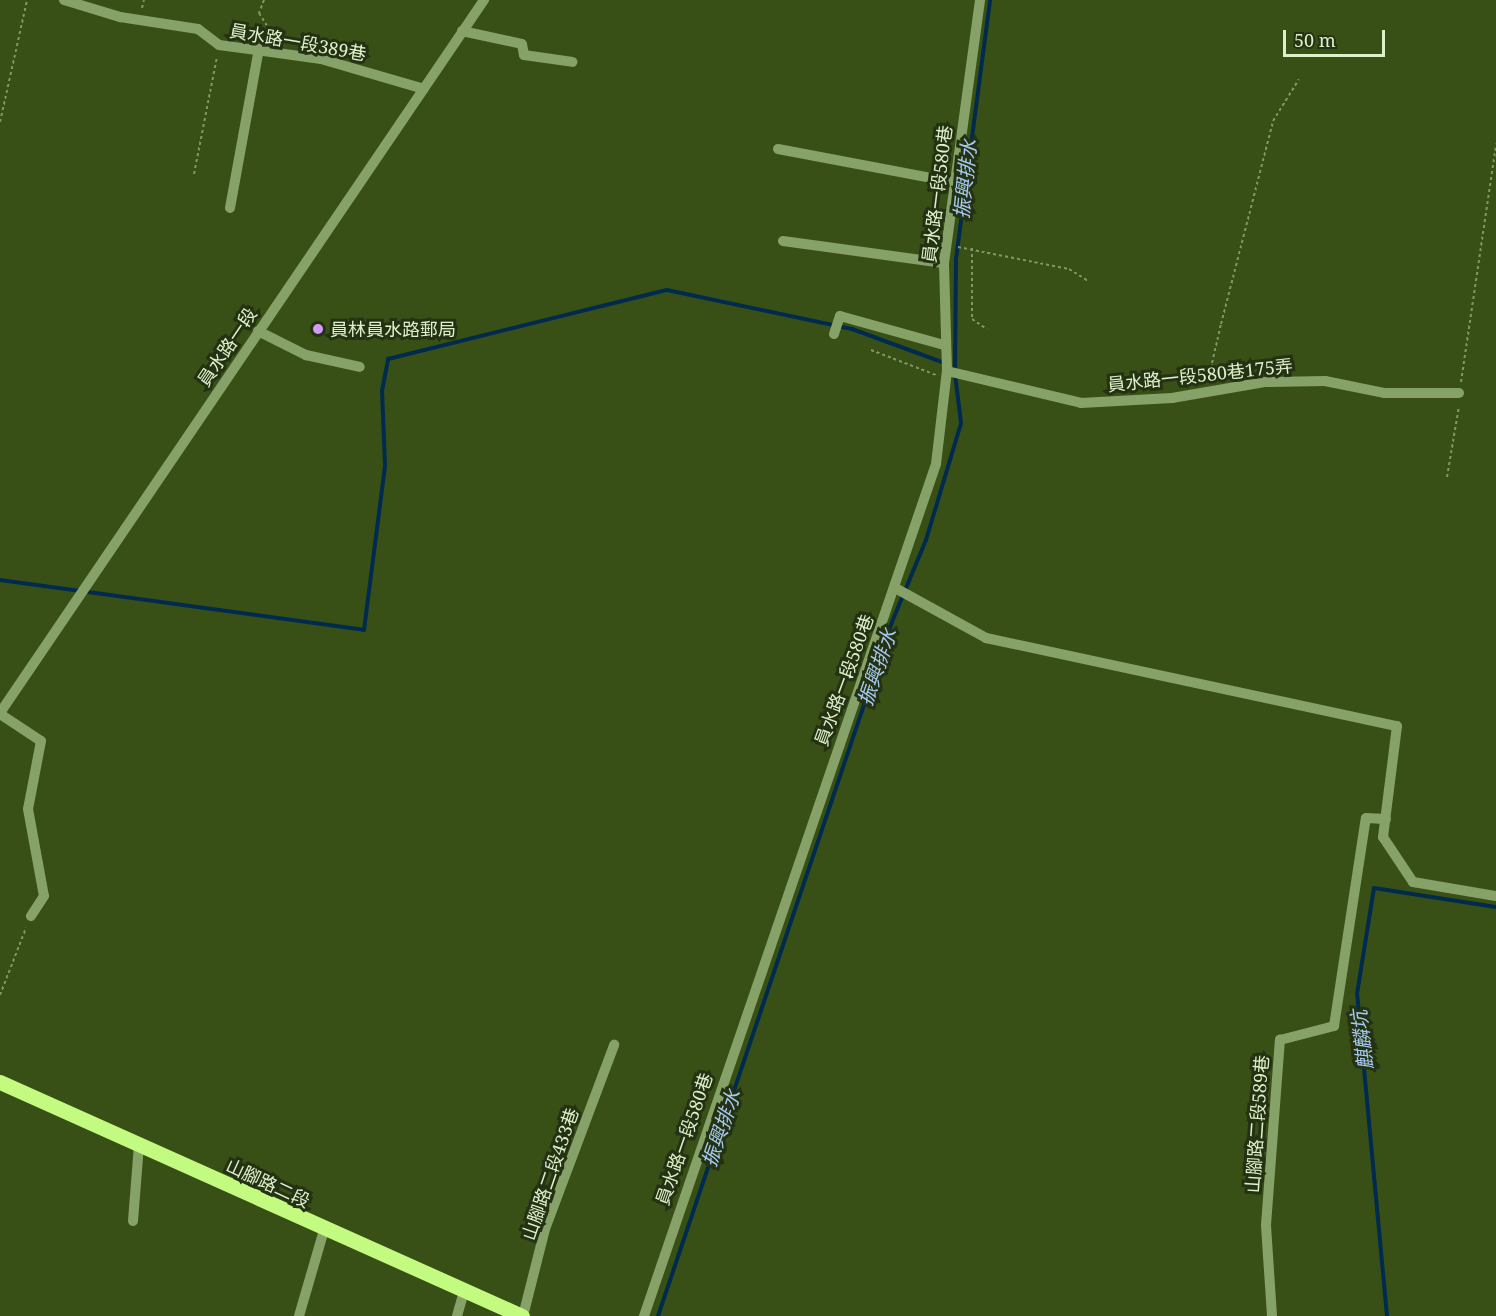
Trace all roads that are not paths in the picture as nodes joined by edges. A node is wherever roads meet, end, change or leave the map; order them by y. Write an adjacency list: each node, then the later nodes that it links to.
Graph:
1 (64, 0): 5 (street, 員水路一段389巷)
2 (484, 0): 4 (street, 員水路一段)
3 (980, 0): 9 (street, 員水路一段580巷)
4 (462, 31): 6 (street); 7 (street, 員水路一段)
5 (258, 50): 7 (street, 員水路一段389巷); 10 (street)
6 (573, 62)
7 (424, 89): 13 (street, 員水路一段)
8 (778, 149): 9 (street)
9 (952, 182): 12 (street, 員水路一段580巷)
10 (230, 208)
11 (783, 241): 12 (street)
12 (944, 263): 15 (street, 員水路一段580巷)
13 (258, 331): 16 (street); 20 (street, 員水路一段)
14 (834, 334): 15 (street)
15 (944, 345): 17 (street, 員水路一段580巷)
16 (360, 367)
17 (946, 375): 18 (street, 員水路一段580巷175弄); 19 (street, 員水路一段580巷)
18 (1459, 393)
19 (897, 589): 21 (street); 33 (street, 員水路一段580巷)
20 (0, 713): 23 (street)
21 (1386, 819): 22 (street); 34 (street, 山腳路二段589巷)
22 (1496, 896)
23 (31, 916)
24 (614, 1045): 32 (street, 山腳路二段433巷)
25 (0, 1082): 26 (main road, 山腳路二段)
26 (139, 1145): 27 (street); 28 (main road, 山腳路二段)
27 (133, 1221)
28 (324, 1230): 29 (main road, 山腳路二段); 30 (street)
29 (464, 1292): 31 (street); 32 (main road, 山腳路二段)
30 (299, 1316)
31 (457, 1316)
32 (522, 1316)
33 (644, 1316)
34 (1272, 1316)

